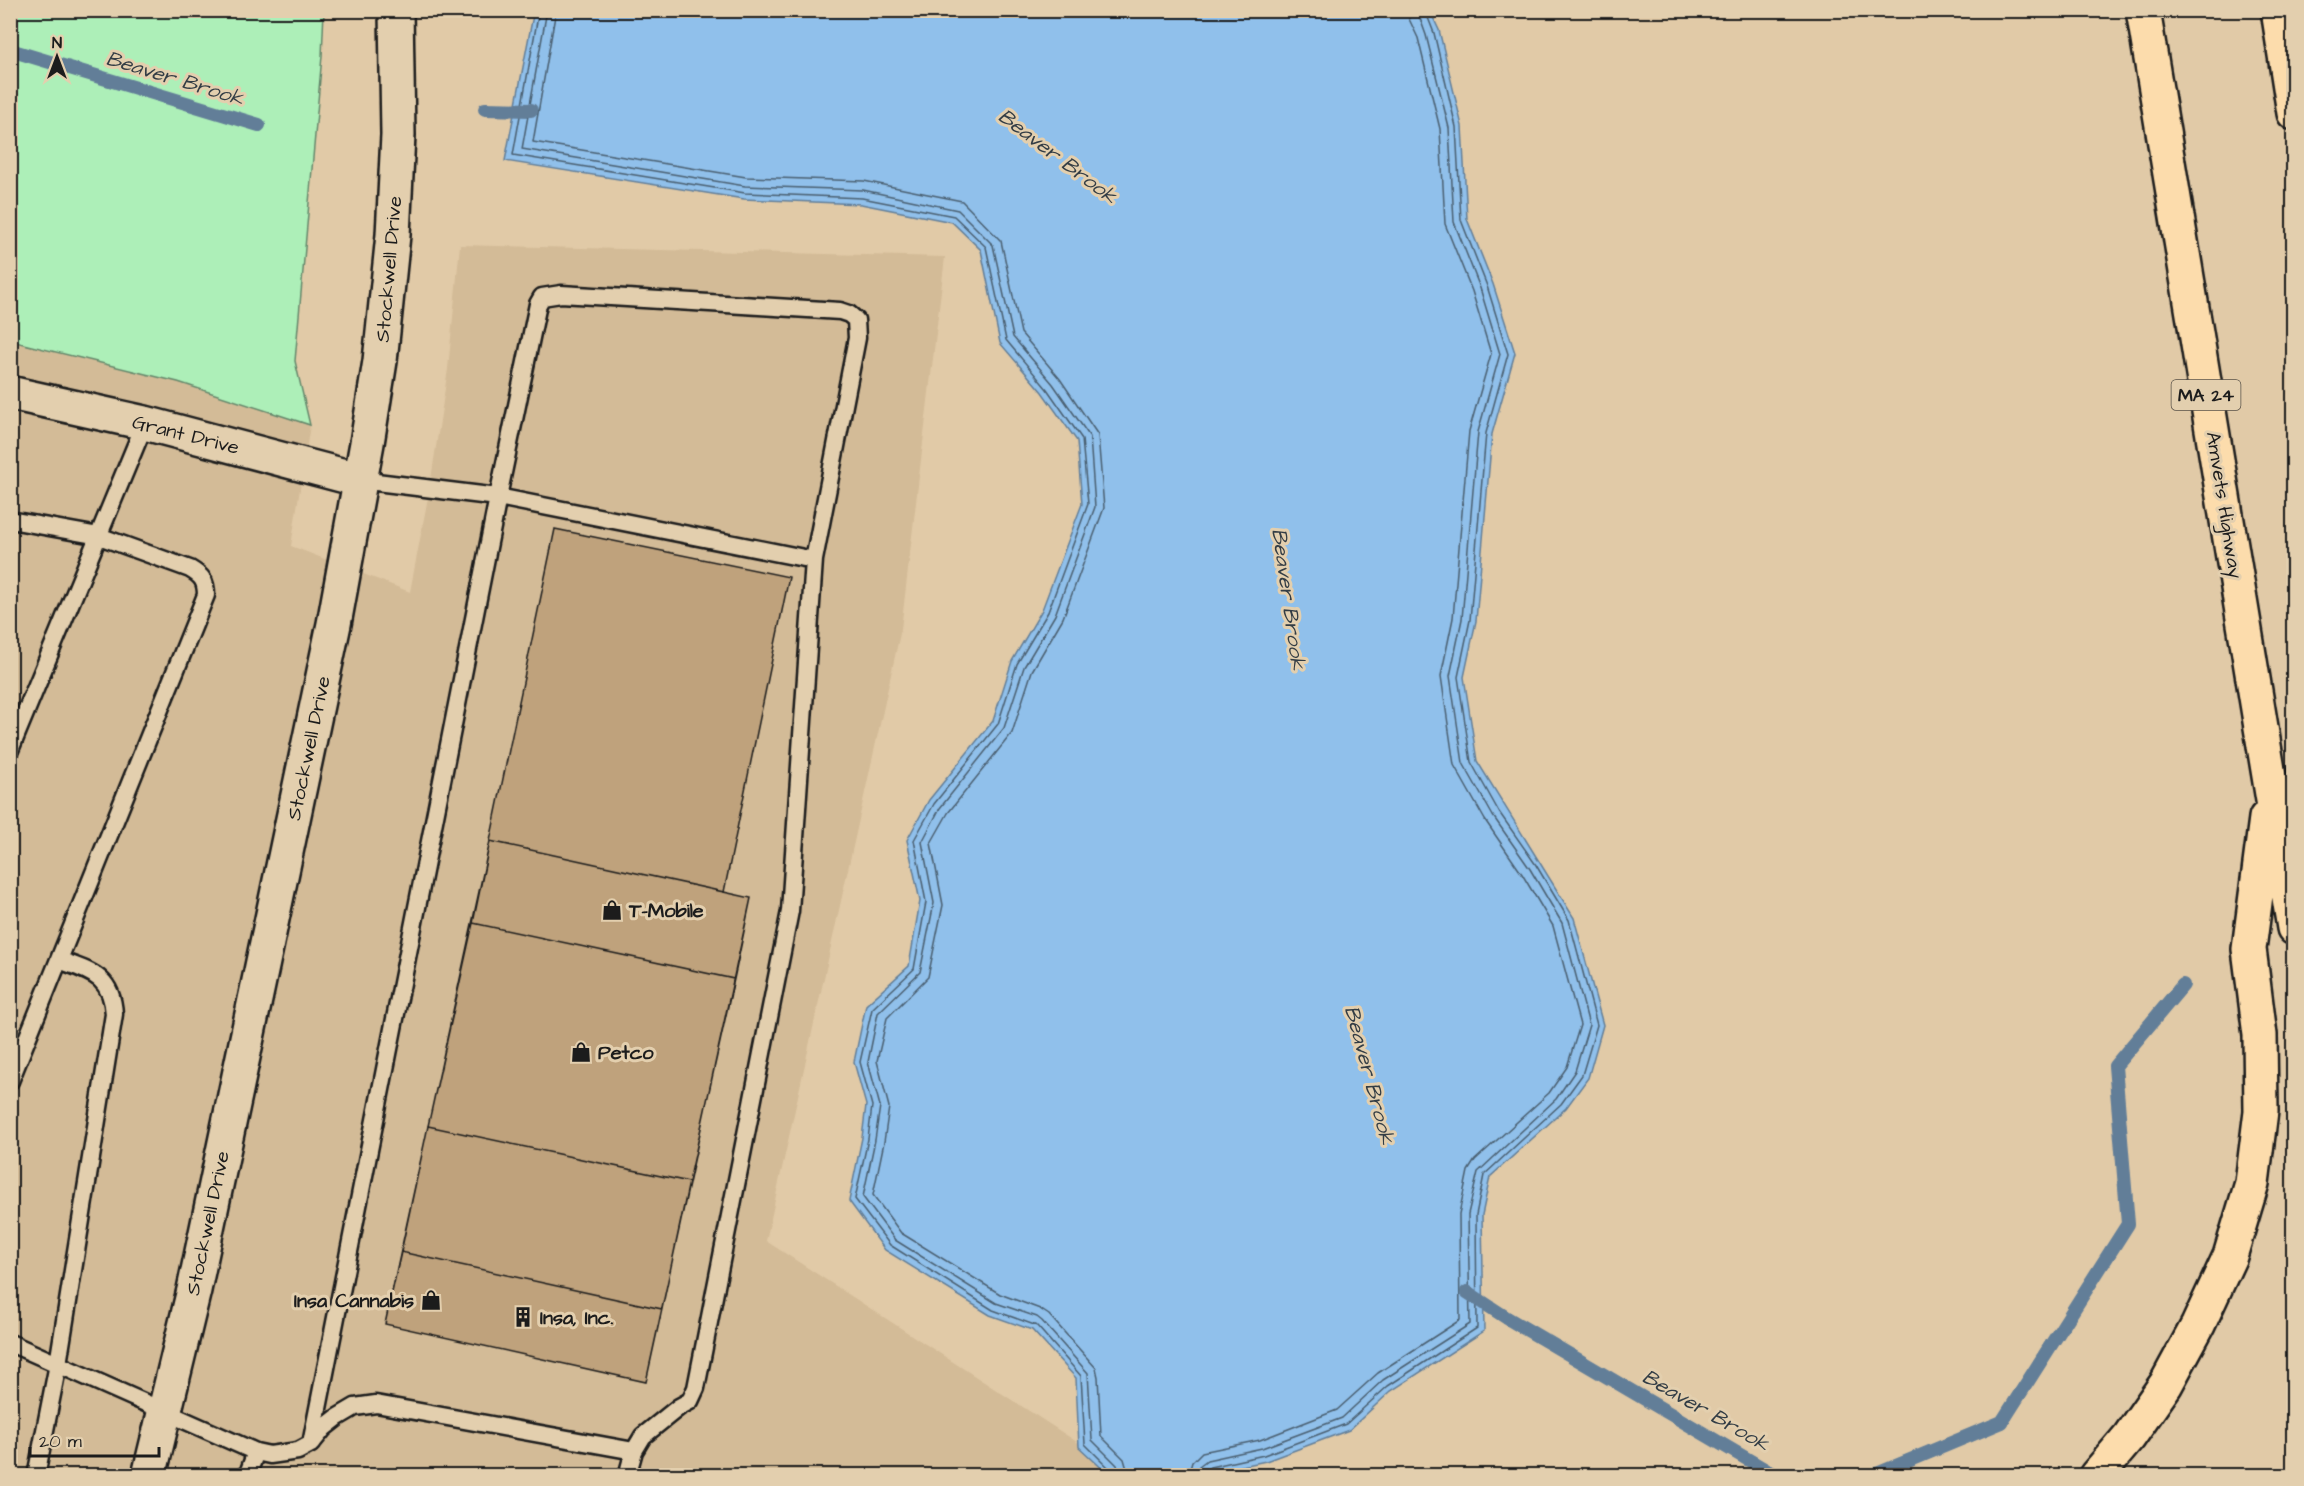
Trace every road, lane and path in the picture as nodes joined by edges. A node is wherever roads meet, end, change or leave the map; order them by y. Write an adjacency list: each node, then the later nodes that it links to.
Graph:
1 (396, 10): 7 (street, Stockwell Drive)
2 (2143, 10): 13 (highway, Amvets Highway / MA 24)
3 (2278, 10): 4 (highway)
4 (2294, 113)
5 (10, 393): 6 (street, Grant Drive)
6 (145, 423): 7 (street, Grant Drive); 10 (lane)
7 (360, 480): 8 (lane); 19 (street, Stockwell Drive)
8 (498, 497): 11 (lane); 11 (lane); 20 (lane)
9 (10, 520): 10 (lane)
10 (99, 536): 12 (lane); 15 (lane)
11 (814, 560): 21 (lane)
12 (10, 750)
13 (2270, 780): 14 (highway, Amvets Highway / MA 24); 27 (highway)
14 (2294, 928)
15 (59, 960): 16 (lane); 18 (lane)
16 (10, 1081)
17 (10, 1343): 18 (lane)
18 (58, 1364): 19 (lane); 23 (lane)
19 (166, 1410): 22 (lane); 24 (street, Stockwell Drive)
20 (311, 1444): 21 (lane); 22 (lane)
21 (634, 1451): 26 (lane)
22 (256, 1452): 25 (lane)
23 (36, 1476)
24 (149, 1476)
25 (247, 1476)
26 (627, 1476)
27 (2096, 1476)

